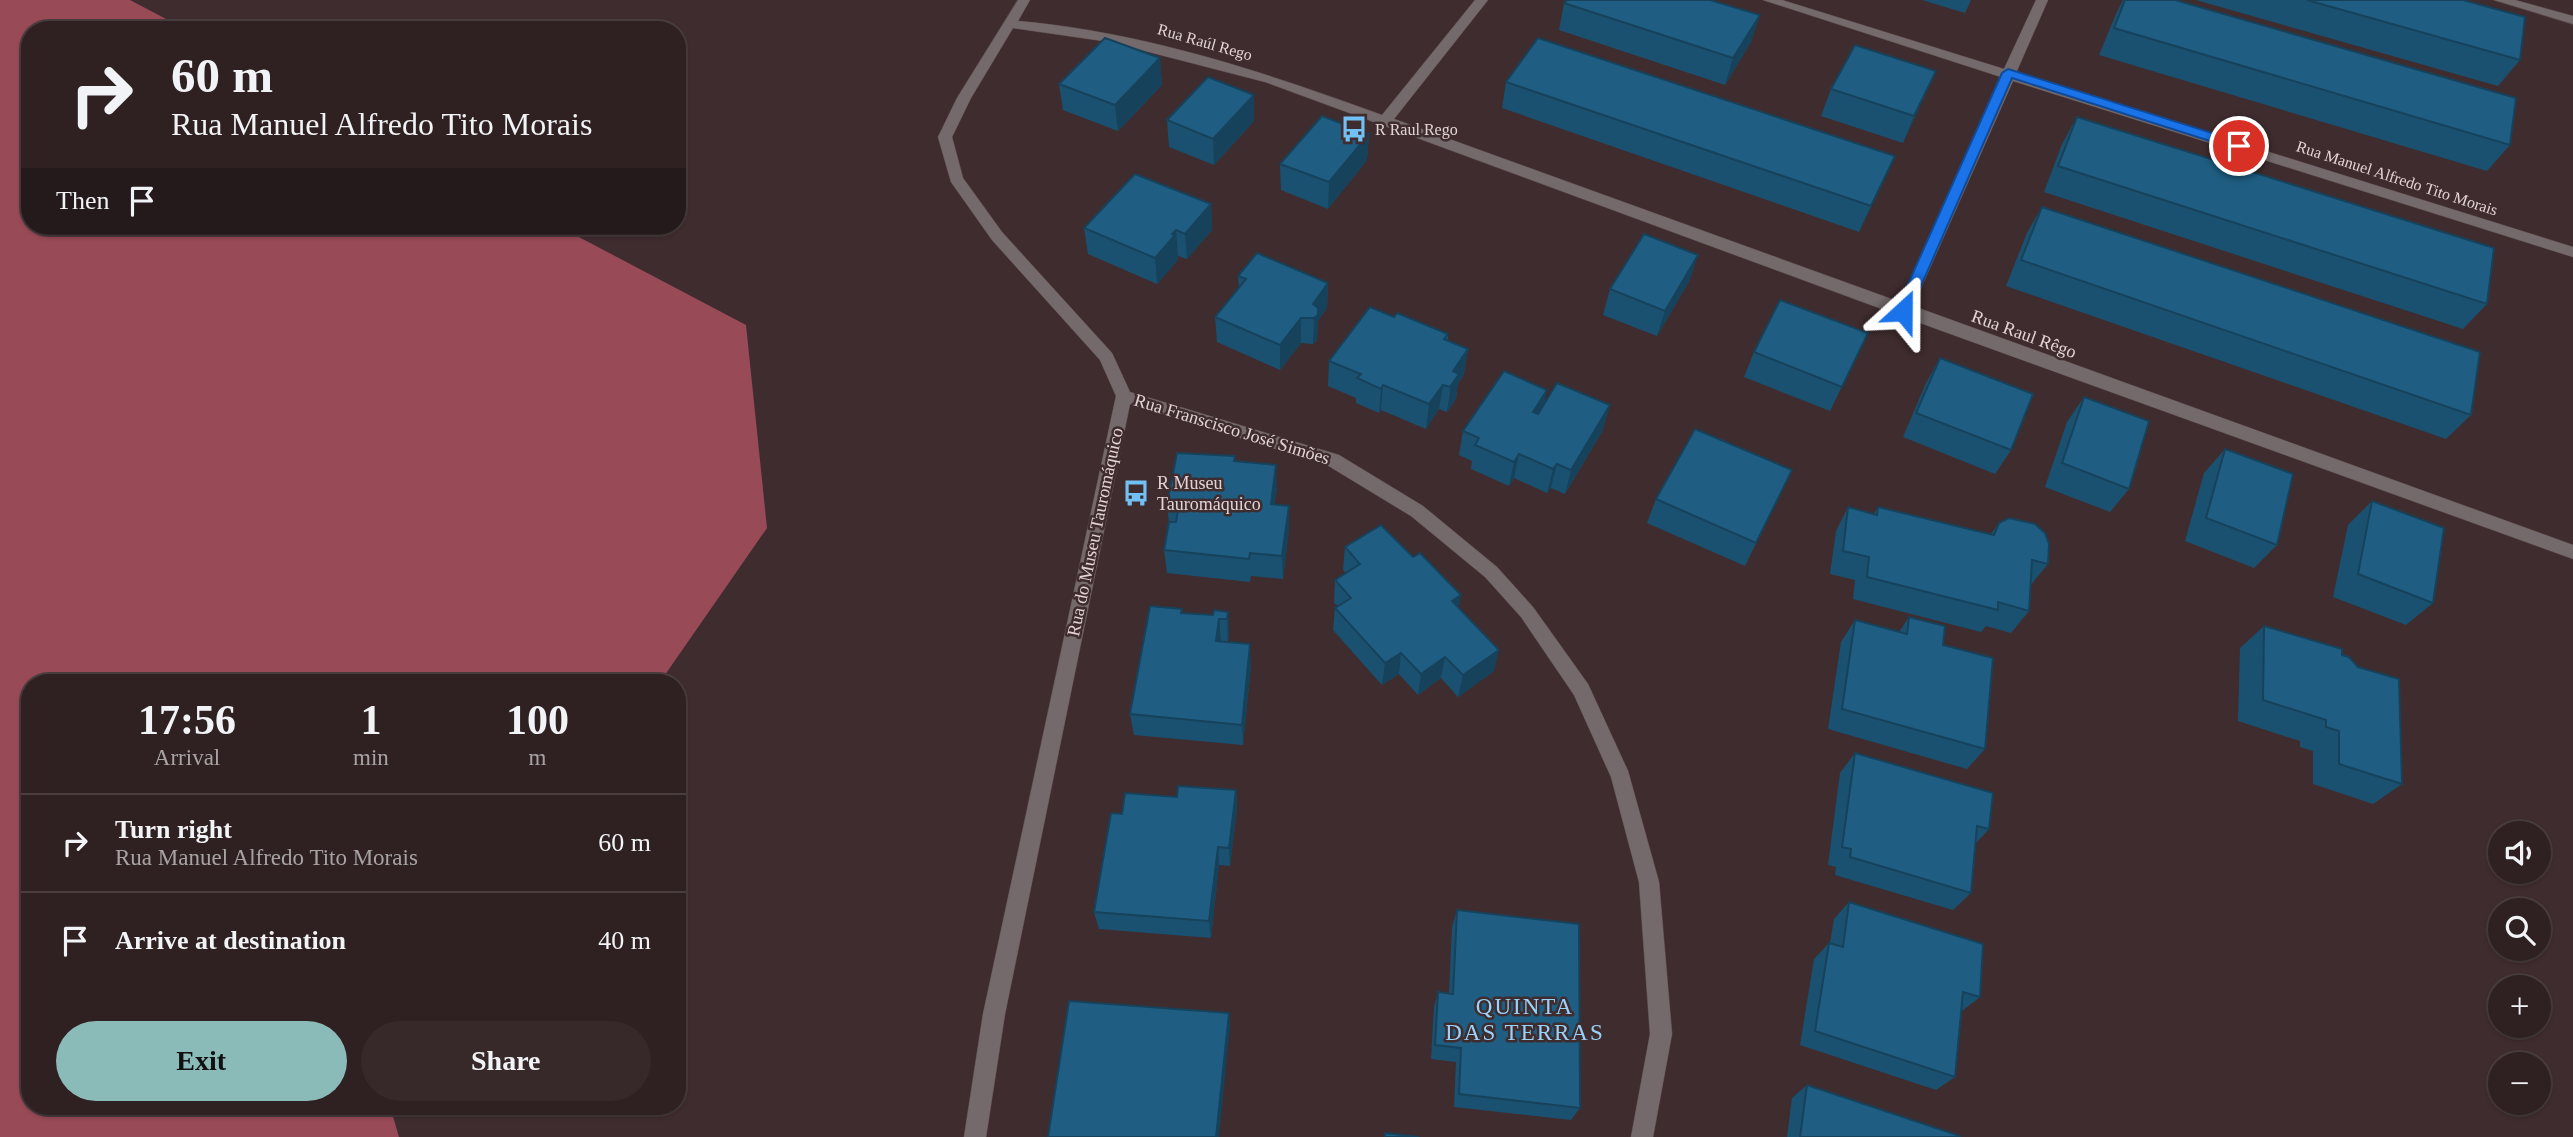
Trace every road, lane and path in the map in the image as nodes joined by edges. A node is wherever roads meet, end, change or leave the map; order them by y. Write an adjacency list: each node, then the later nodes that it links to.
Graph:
1 (1024, 0): 7 (street)
2 (1482, 0): 9 (street)
3 (1769, 0): 8 (street, Rua Manuel Alfredo Tito Morais)
4 (2042, 0): 8 (street)
5 (2500, 0): 6 (street)
6 (2573, 20)
7 (1010, 24): 9 (street, Rua Raúl Rego); 12 (street)
8 (2008, 73): 10 (street, Rua Manuel Alfredo Tito Morais); 11 (street)
9 (1384, 122): 11 (street, Rua Raul Rêgo)
10 (2573, 251)
11 (1903, 311): 13 (street, Rua Raul Rêgo)
12 (1124, 396): 14 (street, Rua do Museu Tauromáquico); 15 (street, Rua Franscisco José Simões)
13 (2573, 552)
14 (975, 1137)
15 (1642, 1137)

